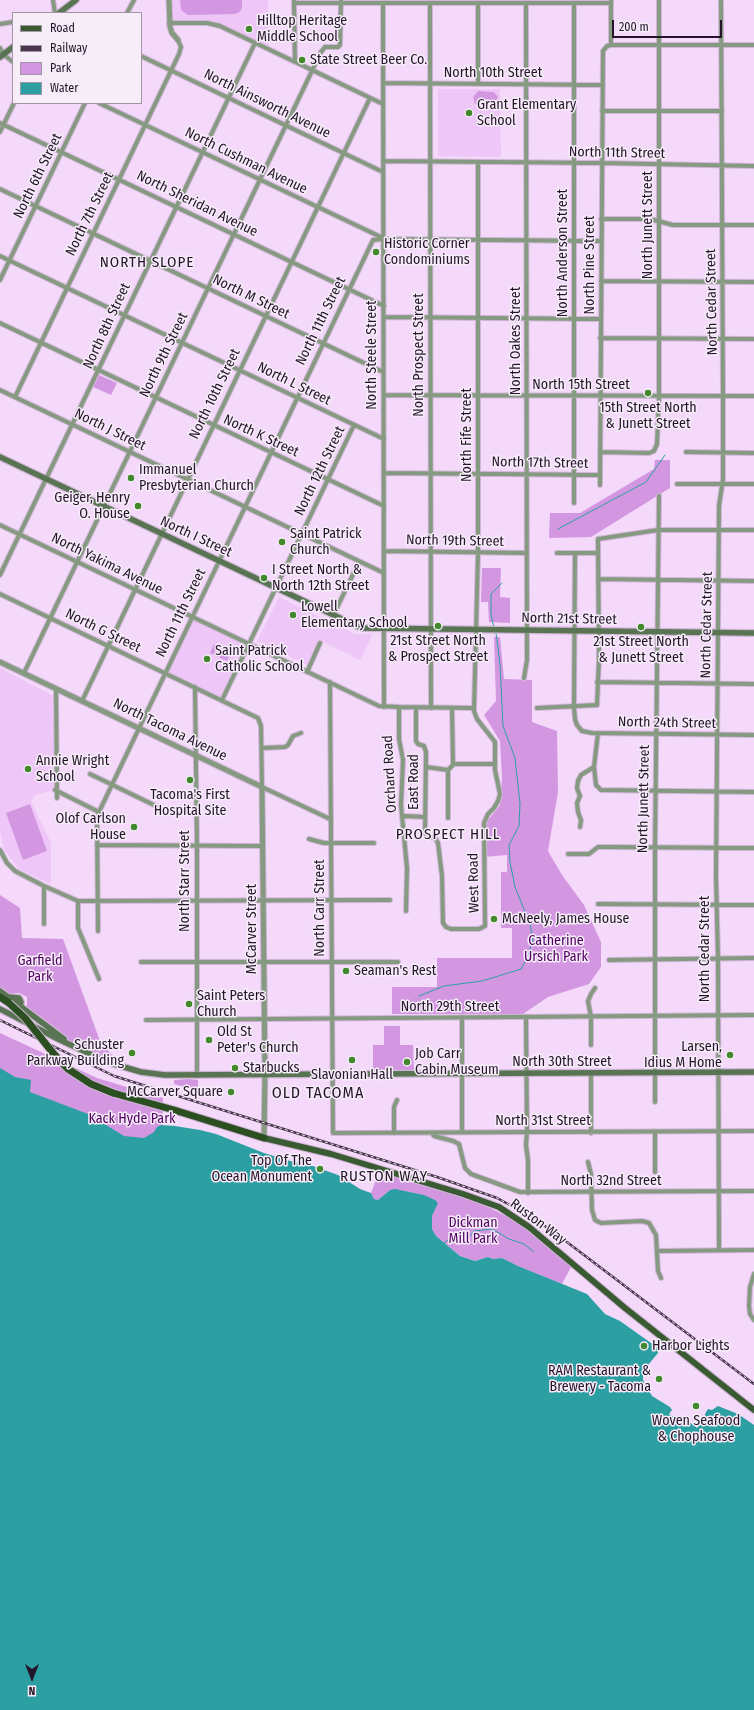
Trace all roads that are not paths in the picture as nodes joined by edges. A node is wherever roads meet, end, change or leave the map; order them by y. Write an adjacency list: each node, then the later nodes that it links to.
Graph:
1 (53, 0): 20 (street)
2 (76, 0): 21 (main road)
3 (134, 0): 22 (street)
4 (659, 0): 29 (street, North Junett Street)
5 (721, 0): 30 (street, North Cedar Street)
6 (167, 1): 24 (street)
7 (294, 1): 8 (street); 37 (street)
8 (341, 2): 15 (street); 39 (street, North 9th Street)
9 (390, 2): 10 (street); 15 (street)
10 (422, 2): 16 (street)
11 (469, 2): 16 (street); 17 (street)
12 (516, 2): 17 (street); 18 (street)
13 (563, 2): 18 (street); 19 (street)
14 (611, 2): 19 (street); 28 (street)
15 (383, 3): 40 (street, North Steele Street)
16 (430, 3): 41 (street, North Prospect Street)
17 (478, 3): 42 (street)
18 (526, 3): 43 (street, North Oakes Street)
19 (574, 3): 44 (street, North Anderson Street)
20 (55, 12)
21 (60, 12)
22 (128, 12)
23 (12, 22): 25 (street)
24 (169, 23): 26 (street); 27 (street)
25 (0, 24)
26 (178, 40): 38 (street, North 7th Street)
27 (255, 43): 37 (street); 46 (street, North 8th Street)
28 (612, 45): 29 (street); 45 (street, North Pine Street)
29 (659, 45): 30 (street); 53 (street, North Junett Street)
30 (722, 45): 31 (street); 54 (street, North Cedar Street)
31 (754, 45)
32 (0, 48): 34 (street)
33 (12, 48): 34 (main road)
34 (2, 56): 36 (street)
35 (142, 56): 38 (street, North Ainsworth Avenue)
36 (12, 61)
37 (295, 62): 39 (street)
38 (171, 70): 46 (street, North Ainsworth Avenue); 56 (street, North 7th Street)
39 (311, 71): 47 (street); 57 (street, North 9th Street)
40 (383, 83): 41 (street, North 10th Street); 51 (street, North Steele Street)
41 (430, 83): 42 (street, North 10th Street); 63 (street, North Prospect Street)
42 (478, 83): 43 (street, North 10th Street)
43 (526, 84): 44 (street, North 10th Street); 65 (street, North Oakes Street)
44 (574, 84): 45 (street, North 10th Street); 66 (street, North Anderson Street)
45 (602, 85): 52 (street, North Pine Street)
46 (228, 98): 57 (street, North Ainsworth Avenue); 60 (street, North 8th Street)
47 (370, 98): 51 (street); 61 (street, North 10th Street)
48 (13, 104): 55 (street)
49 (84, 104): 59 (street, North 6th Street)
50 (101, 104): 56 (street, North Cushman Avenue)
51 (383, 104): 62 (street, North Steele Street)
52 (602, 110): 53 (street); 67 (street, North Pine Street)
53 (659, 111): 54 (street); 68 (street, North Junett Street)
54 (722, 111): 69 (street, North Cedar Street)
55 (2, 123): 58 (street); 59 (street, North Sheridan Avenue)
56 (145, 125): 60 (street, North Cushman Avenue); 72 (street, North 7th Street)
57 (286, 125): 61 (street, North Ainsworth Avenue); 73 (street, North 9th Street)
58 (0, 132)
59 (61, 152): 72 (street, North Sheridan Avenue); 75 (street, North 6th Street)
60 (202, 152): 73 (street, North Cushman Avenue); 76 (street, North 8th Street)
61 (343, 153): 71 (street, North Ainsworth Avenue); 77 (street, North 10th Street)
62 (383, 161): 63 (street, North 11th Street); 71 (street, North Steele Street)
63 (430, 161): 64 (street, North 11th Street); 85 (street, North Prospect Street)
64 (478, 162): 65 (street, North 11th Street); 86 (street, North Fife Street)
65 (526, 162): 66 (street, North 11th Street); 87 (street, North Oakes Street)
66 (574, 162): 67 (street, North 11th Street); 88 (street, North Anderson Street)
67 (602, 163): 68 (street, North 11th Street); 78 (street, North Pine Street)
68 (659, 165): 69 (street, North 11th Street); 79 (street, North Junett Street)
69 (722, 166): 70 (street, North 11th Street); 80 (street, North Cedar Street)
70 (754, 166)
71 (383, 172): 84 (street, North Steele Street)
72 (119, 179): 76 (street, North Sheridan Avenue); 82 (street, North 7th Street)
73 (260, 180): 77 (street, North Cushman Avenue); 83 (street, North 9th Street)
74 (0, 189): 75 (street, North M Street)
75 (35, 206): 82 (street, North M Street); 91 (street, North 6th Street)
76 (176, 206): 83 (street, North Sheridan Avenue); 92 (street, North 8th Street)
77 (317, 207): 84 (street, North Cushman Avenue); 93 (street, North 10th Street)
78 (601, 219): 79 (street); 89 (street, North Pine Street)
79 (659, 223): 80 (street); 96 (street, North Junett Street)
80 (722, 225): 81 (street); 97 (street, North Cedar Street)
81 (754, 226)
82 (93, 234): 92 (street, North M Street); 99 (street, North 7th Street)
83 (234, 234): 93 (street, North Sheridan Avenue); 100 (street, North 9th Street)
84 (384, 239): 85 (street); 101 (street, North 11th Street); 102 (street, North Steele Street)
85 (430, 239): 86 (street); 106 (street, North Prospect Street)
86 (478, 240): 87 (street); 107 (street, North Fife Street)
87 (527, 240): 88 (street); 108 (street, North Oakes Street)
88 (574, 241): 89 (street); 109 (street, North Anderson Street)
89 (601, 241): 95 (street, North Pine Street)
90 (0, 256): 91 (street, North L Street)
91 (9, 260): 94 (street, North 6th Street); 99 (street, North L Street)
92 (150, 261): 100 (street, North M Street); 103 (street, North 8th Street)
93 (291, 262): 101 (street, North Sheridan Avenue); 104 (street, North 10th Street)
94 (0, 280)
95 (601, 281): 96 (street); 110 (street, North Pine Street)
96 (659, 282): 97 (street); 113 (street, North Junett Street)
97 (723, 282): 98 (street); 114 (street, North Cedar Street)
98 (754, 282)
99 (67, 288): 103 (street, North L Street); 116 (street, North 7th Street)
100 (208, 288): 104 (street, North M Street); 117 (street, North 9th Street)
101 (348, 289): 102 (street, North Sheridan Avenue); 118 (street, North 11th Street)
102 (384, 306): 105 (street, North Steele Street)
103 (124, 315): 117 (street, North L Street); 119 (street, North 8th Street)
104 (265, 316): 118 (street, North M Street); 120 (street, North 10th Street)
105 (384, 317): 106 (street); 121 (street, North Steele Street)
106 (430, 317): 107 (street); 124 (street, North Prospect Street)
107 (478, 318): 108 (street); 125 (street, North Fife Street)
108 (527, 318): 109 (street); 126 (street, North Oakes Street)
109 (574, 319): 110 (street); 127 (street, North Anderson Street)
110 (600, 319): 112 (street, North Pine Street)
111 (0, 323): 116 (street, North K Street)
112 (600, 338): 113 (street); 128 (street, North Pine Street)
113 (659, 339): 114 (street); 129 (street, North Junett Street)
114 (724, 339): 115 (street); 130 (street, North Cedar Street)
115 (754, 339)
116 (41, 342): 119 (street, North K Street); 132 (street, North 7th Street)
117 (182, 343): 120 (street, North L Street); 133 (street, North 9th Street)
118 (322, 343): 121 (street, North M Street); 134 (street, North 11th Street)
119 (98, 370): 133 (street, North K Street); 135 (street, North 8th Street)
120 (239, 370): 134 (street, North L Street); 136 (street, North 10th Street)
121 (384, 372): 123 (street, North Steele Street)
122 (0, 390): 132 (street, North J Street)
123 (384, 395): 124 (street, North 15th Street); 138 (street, North Steele Street)
124 (431, 396): 125 (street, North 15th Street); 147 (street, North Prospect Street)
125 (478, 396): 126 (street, North 15th Street); 148 (street, North Fife Street)
126 (527, 396): 127 (street, North 15th Street); 149 (street, North Oakes Street)
127 (575, 396): 128 (street, North 15th Street); 150 (street, North Anderson Street)
128 (600, 396): 129 (street, North 15th Street); 141 (street, North Pine Street)
129 (659, 396): 130 (street, North 15th Street); 141 (street, North Junett Street)
130 (724, 396): 131 (street, North 15th Street); 143 (street, North Cedar Street)
131 (754, 396)
132 (15, 397): 135 (street, North J Street)
133 (156, 397): 136 (street, North K Street); 139 (street, North 9th Street)
134 (296, 398): 137 (street, North L Street); 140 (street, North 11th Street)
135 (72, 424): 139 (street, North J Street); 152 (street, North 8th Street)
136 (213, 425): 140 (street, North K Street); 153 (street, North 10th Street)
137 (354, 425): 138 (street, North L Street); 154 (street, North 12th Street)
138 (384, 439): 146 (street, North Steele Street)
139 (130, 452): 153 (street, North J Street); 161 (street, North 9th Street)
140 (270, 452): 154 (street, North K Street); 162 (street, North 11th Street)
141 (600, 452): 151 (street, North Pine Street)
142 (686, 452): 143 (street)
143 (723, 453): 144 (street); 156 (street, North Cedar Street)
144 (754, 453)
145 (0, 456): 152 (main road, North I Street)
146 (384, 473): 147 (street, North 17th Street); 163 (street, North Steele Street)
147 (430, 473): 148 (street, North 17th Street); 172 (street, North Prospect Street)
148 (478, 474): 149 (street, North 17th Street); 173 (street, North Fife Street)
149 (527, 474): 150 (street, North 17th Street); 174 (street, North Oakes Street)
150 (574, 475): 151 (street, North 17th Street); 160 (street, North Anderson Street)
151 (600, 475): 158 (street, North Pine Street)
152 (46, 479): 161 (main road, North I Street); 169 (street, North 8th Street)
153 (187, 479): 162 (street, North J Street); 168 (street, North 10th Street)
154 (328, 479): 163 (street, North K Street); 170 (street, North 12th Street)
155 (677, 484): 156 (street)
156 (721, 484): 157 (street); 166 (street, North Cedar Street)
157 (754, 484)
158 (600, 485)
159 (659, 496): 165 (street, North Junett Street)
160 (574, 503)
161 (103, 506): 168 (main road, North I Street); 179 (street, North 9th Street)
162 (245, 506): 170 (street, North J Street); 178 (street, North 11th Street)
163 (384, 506): 171 (street, North Steele Street)
164 (0, 525): 169 (street, North Yakima Avenue)
165 (658, 530): 166 (street); 177 (street); 184 (street, North Junett Street)
166 (719, 530): 167 (street); 185 (street, North Cedar Street)
167 (754, 530)
168 (161, 533): 178 (main road, North I Street); 188 (street, North 10th Street)
169 (20, 534): 179 (street, North Yakima Avenue); 182 (street, North 8th Street)
170 (302, 534): 180 (street, North J Street); 187 (street, North 12th Street)
171 (384, 551): 172 (street, North 19th Street); 181 (street, North Steele Street)
172 (431, 552): 173 (street, North 19th Street); 194 (street, North Prospect Street)
173 (478, 553): 174 (street, North 19th Street); 195 (street, North Fife Street)
174 (527, 553): 196 (street, North Oakes Street)
175 (558, 553): 176 (street)
176 (575, 553): 177 (street); 197 (street)
177 (598, 553): 183 (street)
178 (218, 561): 187 (main road, North I Street); 191 (street, North 11th Street)
179 (77, 562): 188 (street, North Yakima Avenue); 192 (street, North 9th Street)
180 (359, 562): 181 (street, North J Street); 190 (street)
181 (384, 573): 193 (street, North Steele Street)
182 (0, 575)
183 (598, 579): 184 (street); 198 (street)
184 (658, 580): 185 (street); 199 (street, North Junett Street)
185 (719, 580): 186 (street); 200 (street, North Cedar Street)
186 (754, 581)
187 (276, 588): 190 (main road, North I Street); 203 (street, North 12th Street)
188 (134, 589): 191 (street, North Yakima Avenue); 204 (street, North 10th Street)
189 (0, 594): 192 (street, North G Street)
190 (334, 616): 193 (main road, North I Street)
191 (192, 617): 203 (street, North Yakima Avenue); 208 (street, North 11th Street)
192 (50, 618): 204 (street, North G Street); 207 (street, North 9th Street)
193 (384, 629): 194 (main road, North 21st Street); 219 (street, North Steele Street)
194 (431, 630): 195 (main road, North 21st Street); 223 (street, North Prospect Street)
195 (478, 630): 196 (main road, North 21st Street); 225 (street, North Fife Street)
196 (527, 631): 197 (main road, North 21st Street); 209 (street, North Oakes Street)
197 (575, 631): 198 (main road, North 21st Street); 220 (street)
198 (599, 632): 199 (main road, North 21st Street); 211 (street)
199 (658, 632): 200 (main road, North 21st Street); 212 (street, North Junett Street)
200 (718, 632): 201 (main road, North 21st Street); 213 (street, North Cedar Street)
201 (754, 633)
202 (320, 643): 206 (street)
203 (249, 644): 206 (street, North Yakima Avenue); 217 (street, North 12th Street)
204 (108, 645): 208 (street, North G Street); 218 (street, North 10th Street)
205 (0, 662): 207 (street, North Tacoma Avenue)
206 (307, 672): 210 (street, North Yakima Avenue)
207 (24, 673): 216 (street, North Tacoma Avenue)
208 (165, 673): 215 (street, North G Street); 228 (street, North 11th Street)
209 (524, 678)
210 (330, 682): 219 (street, North Yakima Avenue); 254 (street, North Carr Street)
211 (597, 682): 212 (street); 220 (street)
212 (657, 683): 213 (street); 231 (street, North Junett Street)
213 (718, 683): 214 (street); 232 (street, North Cedar Street)
214 (754, 684)
215 (194, 687): 217 (street, North G Street); 235 (street, North Starr Street)
216 (56, 689): 218 (street, North Tacoma Avenue); 244 (street)
217 (222, 700): 227 (street, North G Street)
218 (82, 701): 228 (street, North Tacoma Avenue)
219 (384, 707): 221 (street, North Yakima Avenue)
220 (574, 707): 226 (street); 230 (street, North 24th Street)
221 (399, 708): 222 (street, North Yakima Avenue); 251 (street, Orchard Road)
222 (416, 708): 223 (street, North Yakima Avenue); 238 (street, East Road)
223 (431, 708): 224 (street, North Yakima Avenue)
224 (452, 708): 225 (street, North Yakima Avenue); 236 (street)
225 (474, 708): 237 (street, West Road)
226 (537, 708)
227 (260, 720): 234 (street, McCarver Street)
228 (139, 729): 235 (street, North Tacoma Avenue); 242 (street, North 11th Street)
229 (301, 733): 234 (street)
230 (598, 733): 231 (street, North 24th Street); 239 (street)
231 (656, 733): 232 (street, North 24th Street); 245 (street, North Junett Street)
232 (717, 734): 233 (street, North 24th Street); 246 (street, North Cedar Street)
233 (754, 735)
234 (262, 748): 243 (street, McCarver Street)
235 (196, 756): 243 (street, North Tacoma Avenue); 260 (street, North Starr Street)
236 (452, 764): 237 (street); 240 (street)
237 (495, 764): 280 (street, West Road)
238 (426, 767): 240 (street); 252 (street, East Road)
239 (594, 767): 245 (street); 255 (street)
240 (448, 770): 253 (street)
241 (90, 774): 242 (street)
242 (112, 785): 249 (street); 250 (street, North 11th Street)
243 (262, 787): 254 (street, North Tacoma Avenue); 261 (street, McCarver Street)
244 (56, 790): 248 (street); 250 (street)
245 (656, 790): 246 (street); 262 (street, North Junett Street)
246 (716, 792): 247 (street); 263 (street, North Cedar Street)
247 (754, 792)
248 (57, 798)
249 (158, 807)
250 (99, 812): 259 (street, North 11th Street)
251 (404, 816): 252 (street); 278 (street, Orchard Road)
252 (425, 817): 280 (street, East Road)
253 (448, 818)
254 (330, 820): 257 (street, North Carr Street)
255 (580, 827)
256 (309, 839): 257 (street)
257 (330, 843): 258 (street); 268 (street, North Carr Street)
258 (374, 843)
259 (97, 845): 260 (street); 271 (street, North 11th Street)
260 (197, 846): 261 (street); 272 (street, North Starr Street)
261 (263, 846): 273 (street, McCarver Street)
262 (655, 847): 263 (street); 266 (street); 275 (street, North Junett Street)
263 (717, 848): 264 (street); 276 (street, North Cedar Street)
264 (754, 848)
265 (0, 850): 267 (street)
266 (568, 854)
267 (44, 886): 270 (street); 279 (street)
268 (330, 900): 269 (street); 273 (street); 289 (street, North Carr Street)
269 (390, 900)
270 (78, 901): 271 (street); 291 (street)
271 (98, 901): 272 (street); 281 (street, North 11th Street)
272 (196, 901): 273 (street); 287 (street, North Starr Street)
273 (264, 901): 288 (street, McCarver Street)
274 (598, 904): 275 (street)
275 (655, 905): 276 (street); 283 (street, North Junett Street)
276 (717, 905): 277 (street); 284 (street, North Cedar Street)
277 (754, 905)
278 (406, 911)
279 (44, 924)
280 (444, 925)
281 (98, 931)
282 (754, 958): 284 (street)
283 (655, 959): 284 (street); 285 (street); 299 (street, North Junett Street)
284 (718, 959): 300 (street, North Cedar Street)
285 (610, 960)
286 (141, 962): 287 (street)
287 (196, 962): 288 (street); 305 (street, North Starr Street)
288 (264, 962): 289 (street); 306 (street, McCarver Street)
289 (331, 962): 290 (street); 304 (street, North Carr Street)
290 (398, 962)
291 (99, 979)
292 (595, 988): 303 (street)
293 (0, 991): 295 (main road)
294 (0, 997): 295 (highway)
295 (9, 1000): 296 (main road); 330 (highway, bridge)
296 (20, 1005): 297 (main road); 308 (main road)
297 (0, 1008): 308 (main road, North 30th Street)
298 (754, 1015): 300 (street, North 29th Street)
299 (655, 1016): 300 (street, North 29th Street); 303 (street, North 29th Street); 315 (street, North Junett Street)
300 (717, 1016): 311 (street, North Cedar Street)
301 (462, 1017): 302 (street, North 29th Street); 304 (street, North 29th Street); 312 (street)
302 (526, 1017): 303 (street, North 29th Street); 313 (street)
303 (591, 1017): 309 (street)
304 (332, 1018): 306 (street, North 29th Street); 317 (street, North Carr Street)
305 (197, 1019): 306 (street, North 29th Street); 307 (street, North 29th Street); 318 (street, North Starr Street)
306 (264, 1019): 316 (street, McCarver Street)
307 (146, 1020)
308 (70, 1044): 318 (main road, North 30th Street)
309 (591, 1045)
310 (754, 1072): 311 (main road, North 30th Street)
311 (718, 1073): 315 (main road, North 30th Street); 321 (street, North Cedar Street)
312 (462, 1074): 313 (main road, North 30th Street); 317 (main road, North 30th Street); 323 (street)
313 (527, 1074): 314 (main road, North 30th Street); 324 (street)
314 (591, 1074): 315 (main road, North 30th Street); 329 (street)
315 (655, 1074): 320 (street, North Junett Street)
316 (265, 1075): 317 (main road, North 30th Street); 318 (main road, North 30th Street); 330 (street, McCarver Street)
317 (332, 1075): 326 (street, North Carr Street)
318 (197, 1076)
319 (397, 1100): 327 (street)
320 (655, 1102)
321 (718, 1131): 322 (street, North 31st Street); 325 (street, North 31st Street); 335 (street, North Cedar Street)
322 (754, 1131)
323 (462, 1132): 324 (street, North 31st Street); 328 (street, North 31st Street)
324 (527, 1132): 329 (street, North 31st Street); 336 (street)
325 (655, 1132): 329 (street, North 31st Street); 332 (street)
326 (333, 1133): 327 (street, North 31st Street)
327 (394, 1133): 328 (street, North 31st Street)
328 (432, 1133): 336 (street, North 32nd Street)
329 (591, 1133)
330 (264, 1138): 343 (main road, Ruston Way)
331 (588, 1162): 334 (street)
332 (655, 1172)
333 (754, 1191): 335 (street, North 32nd Street)
334 (591, 1192): 335 (street, North 32nd Street); 336 (street, North 32nd Street); 339 (street)
335 (719, 1192): 337 (street, North Cedar Street)
336 (528, 1193)
337 (719, 1250): 338 (street); 339 (street)
338 (754, 1250)
339 (657, 1251): 341 (street)
340 (754, 1274): 342 (street)
341 (661, 1278)
342 (754, 1320)
343 (754, 1410)

